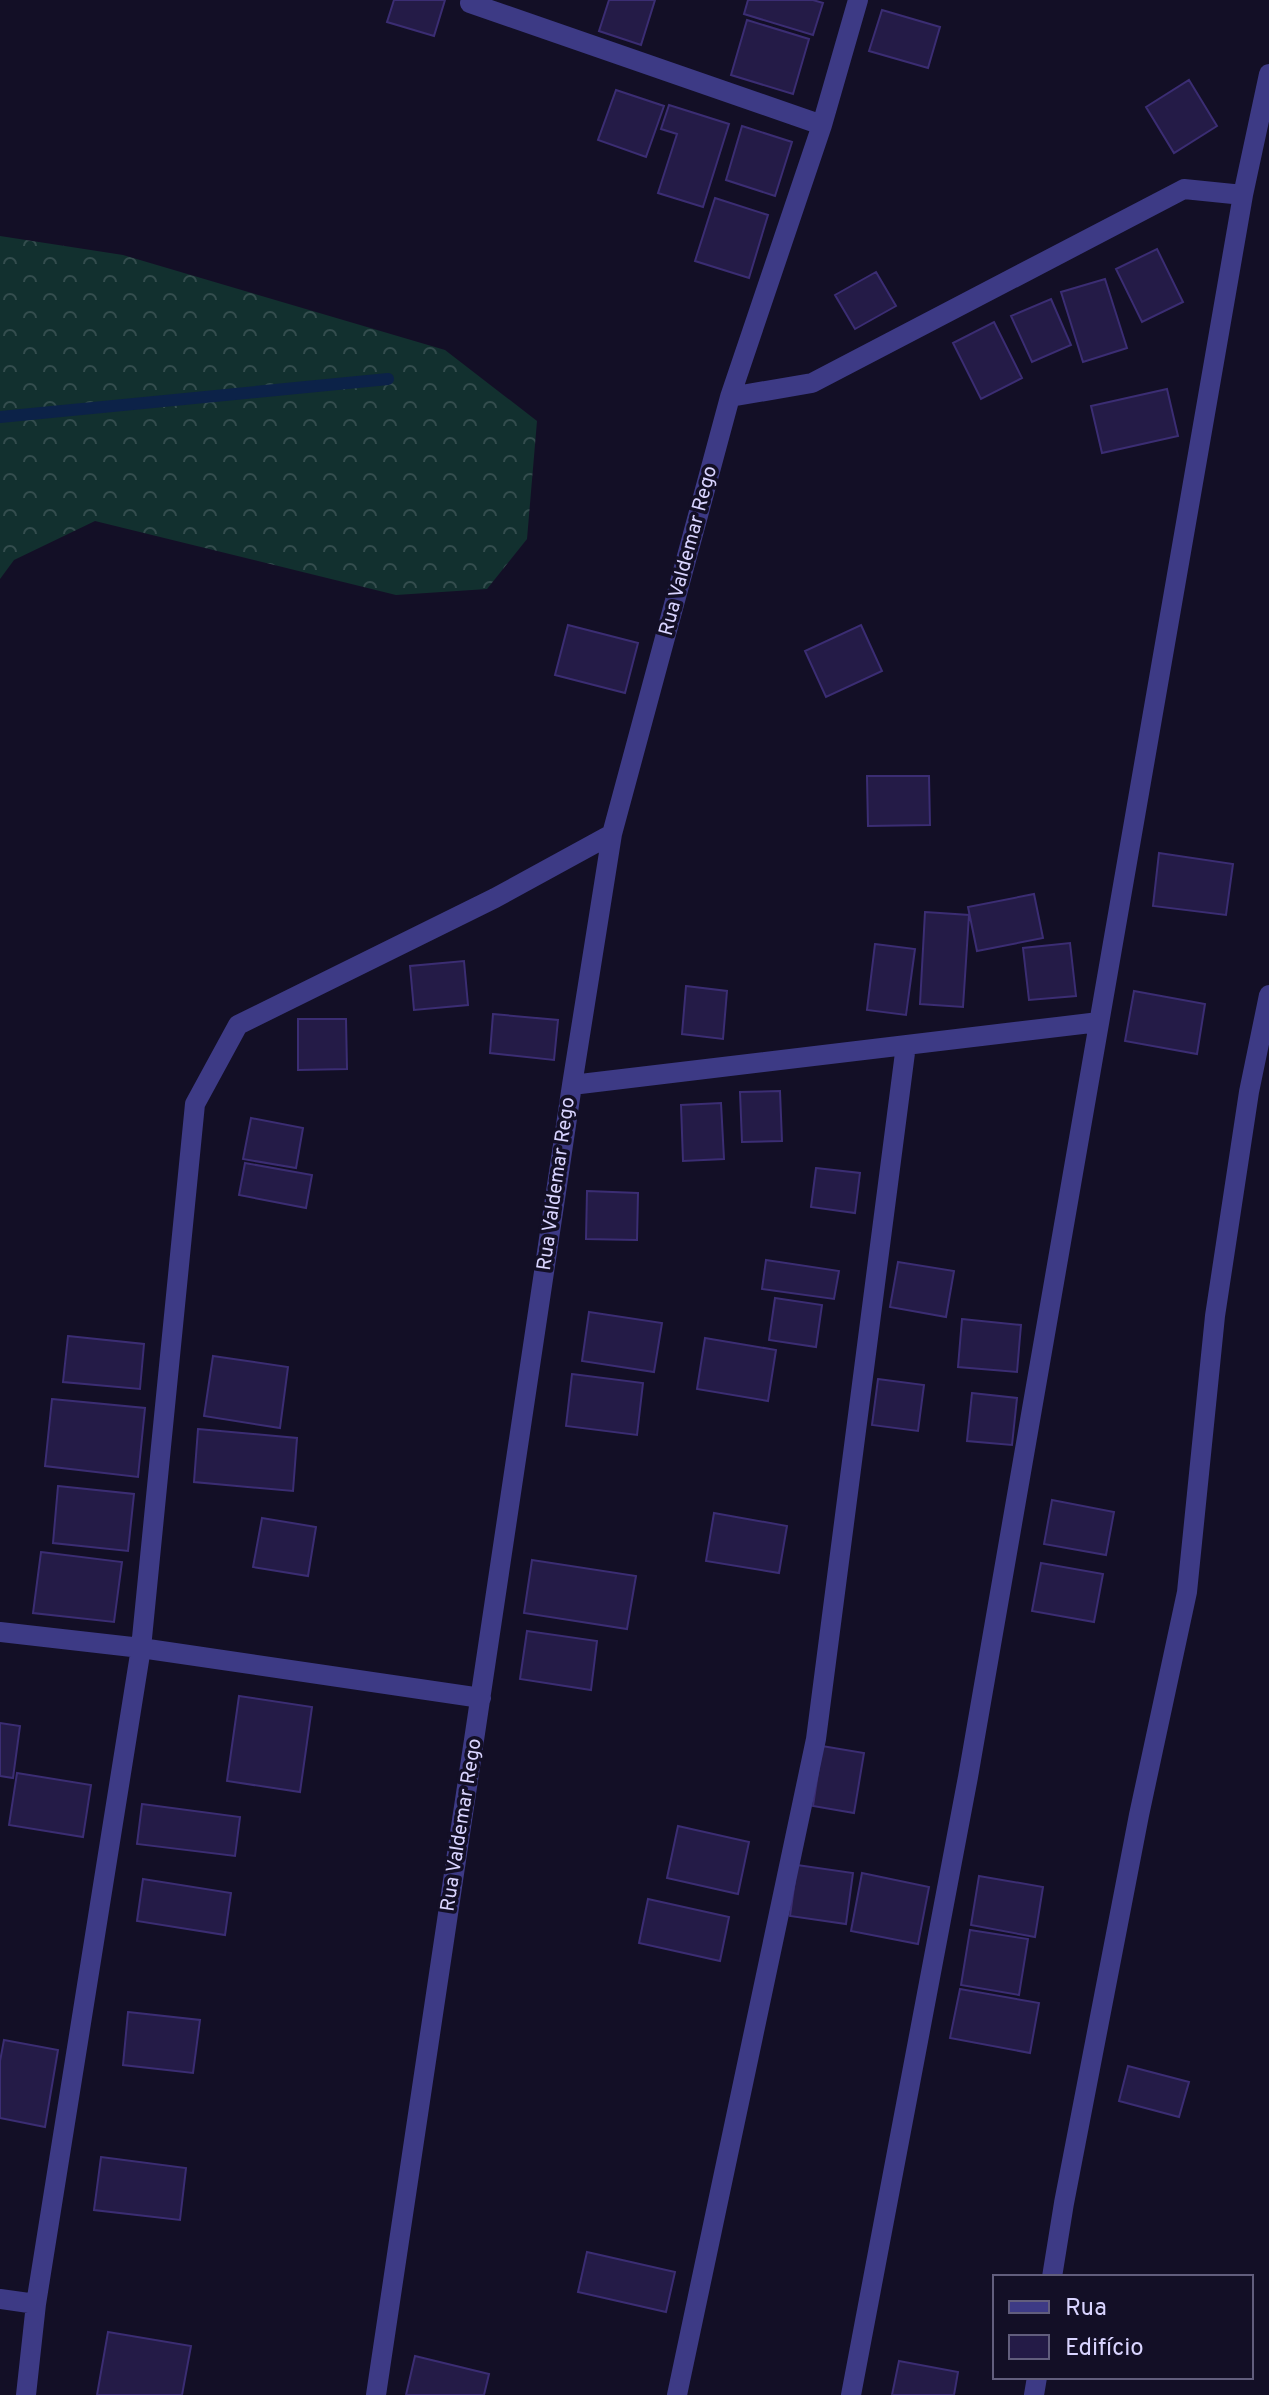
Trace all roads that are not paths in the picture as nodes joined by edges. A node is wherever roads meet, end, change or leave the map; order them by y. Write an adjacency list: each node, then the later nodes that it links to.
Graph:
1 (471, 0): 4 (street)
2 (858, 0): 4 (street, Rua Valdemar Rego)
3 (1269, 74): 5 (street)
4 (822, 125): 6 (street, Rua Valdemar Rego)
5 (1243, 195): 6 (street); 9 (street)
6 (730, 397): 7 (street, Rua Valdemar Rego)
7 (612, 834): 11 (street, Rua Valdemar Rego); 13 (street)
8 (1269, 995): 15 (street)
9 (1099, 1022): 10 (street); 21 (street)
10 (906, 1045): 11 (street); 20 (street)
11 (572, 1085): 14 (street, Rua Valdemar Rego)
12 (0, 1632): 13 (street)
13 (141, 1648): 14 (street); 17 (street)
14 (481, 1698): 19 (street, Rua Valdemar Rego)
15 (1052, 2275)
16 (0, 2299): 17 (street)
17 (36, 2304): 18 (street)
18 (26, 2395)
19 (376, 2395)
20 (677, 2395)
21 (851, 2395)

